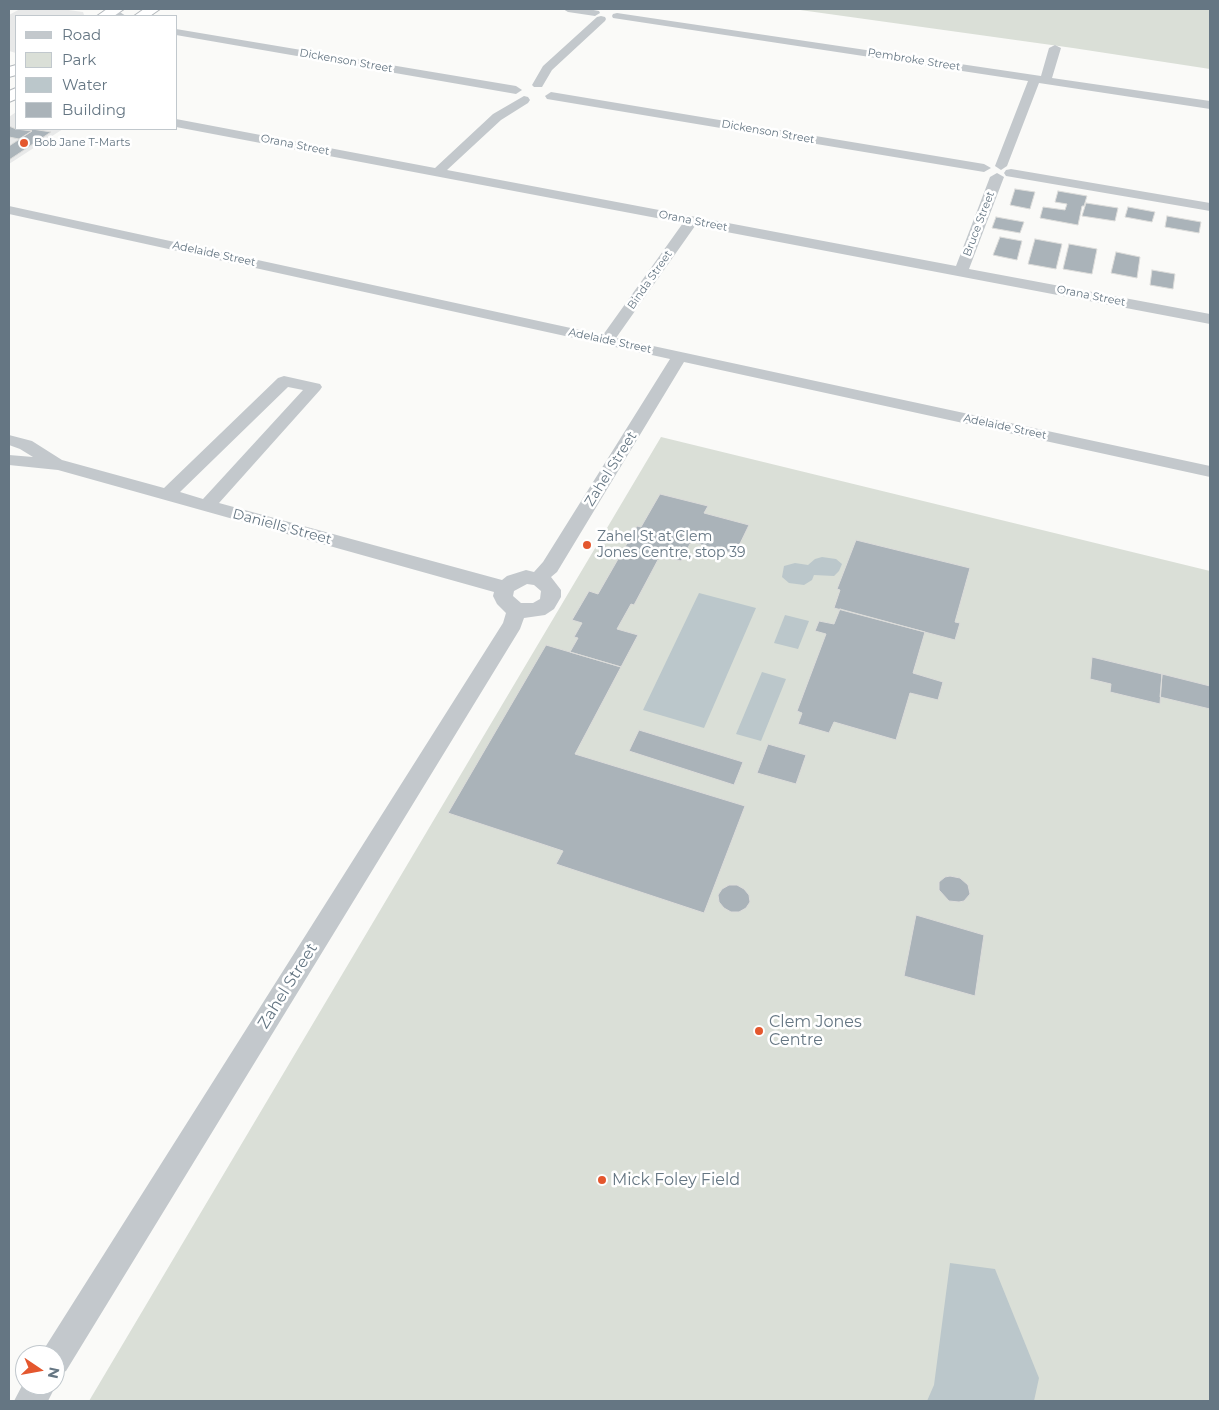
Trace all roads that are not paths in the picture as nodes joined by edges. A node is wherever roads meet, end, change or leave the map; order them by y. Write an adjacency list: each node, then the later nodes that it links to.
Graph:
1 (568, 9): 2 (street, Pembroke Street)
2 (606, 13): 5 (street, Pembroke Street); 6 (street)
3 (178, 32): 7 (street, Dickenson Street)
4 (1055, 48): 5 (street, Bruce Street)
5 (1040, 79): 9 (street, Pembroke Street); 12 (street, Bruce Street)
6 (538, 85): 7 (street); 8 (street)
7 (520, 95): 8 (street); 11 (street)
8 (551, 96): 12 (street, Dickenson Street)
9 (1210, 105)
10 (178, 123): 11 (street, Orana Street)
11 (437, 172): 15 (street, Orana Street)
12 (1003, 172): 13 (street); 16 (street, Bruce Street)
13 (1210, 207)
14 (9, 210): 18 (street, Adelaide Street)
15 (692, 220): 16 (street, Orana Street); 18 (street, Binda Street)
16 (961, 271): 17 (street, Orana Street)
17 (1210, 318)
18 (607, 340): 19 (street, Adelaide Street)
19 (680, 356): 23 (street, Adelaide Street); 26 (street, Zahel Street)
20 (9, 440): 22 (street, Daniells Street)
21 (9, 460): 22 (street, Daniells Street)
22 (59, 465): 24 (street, Daniells Street)
23 (1210, 472)
24 (167, 496): 25 (street, Daniells Street); 25 (street)
25 (206, 506): 27 (street, Daniells Street)
26 (538, 579): 27 (street); 27 (street)
27 (511, 599): 28 (street, Zahel Street)
28 (64, 1345)

